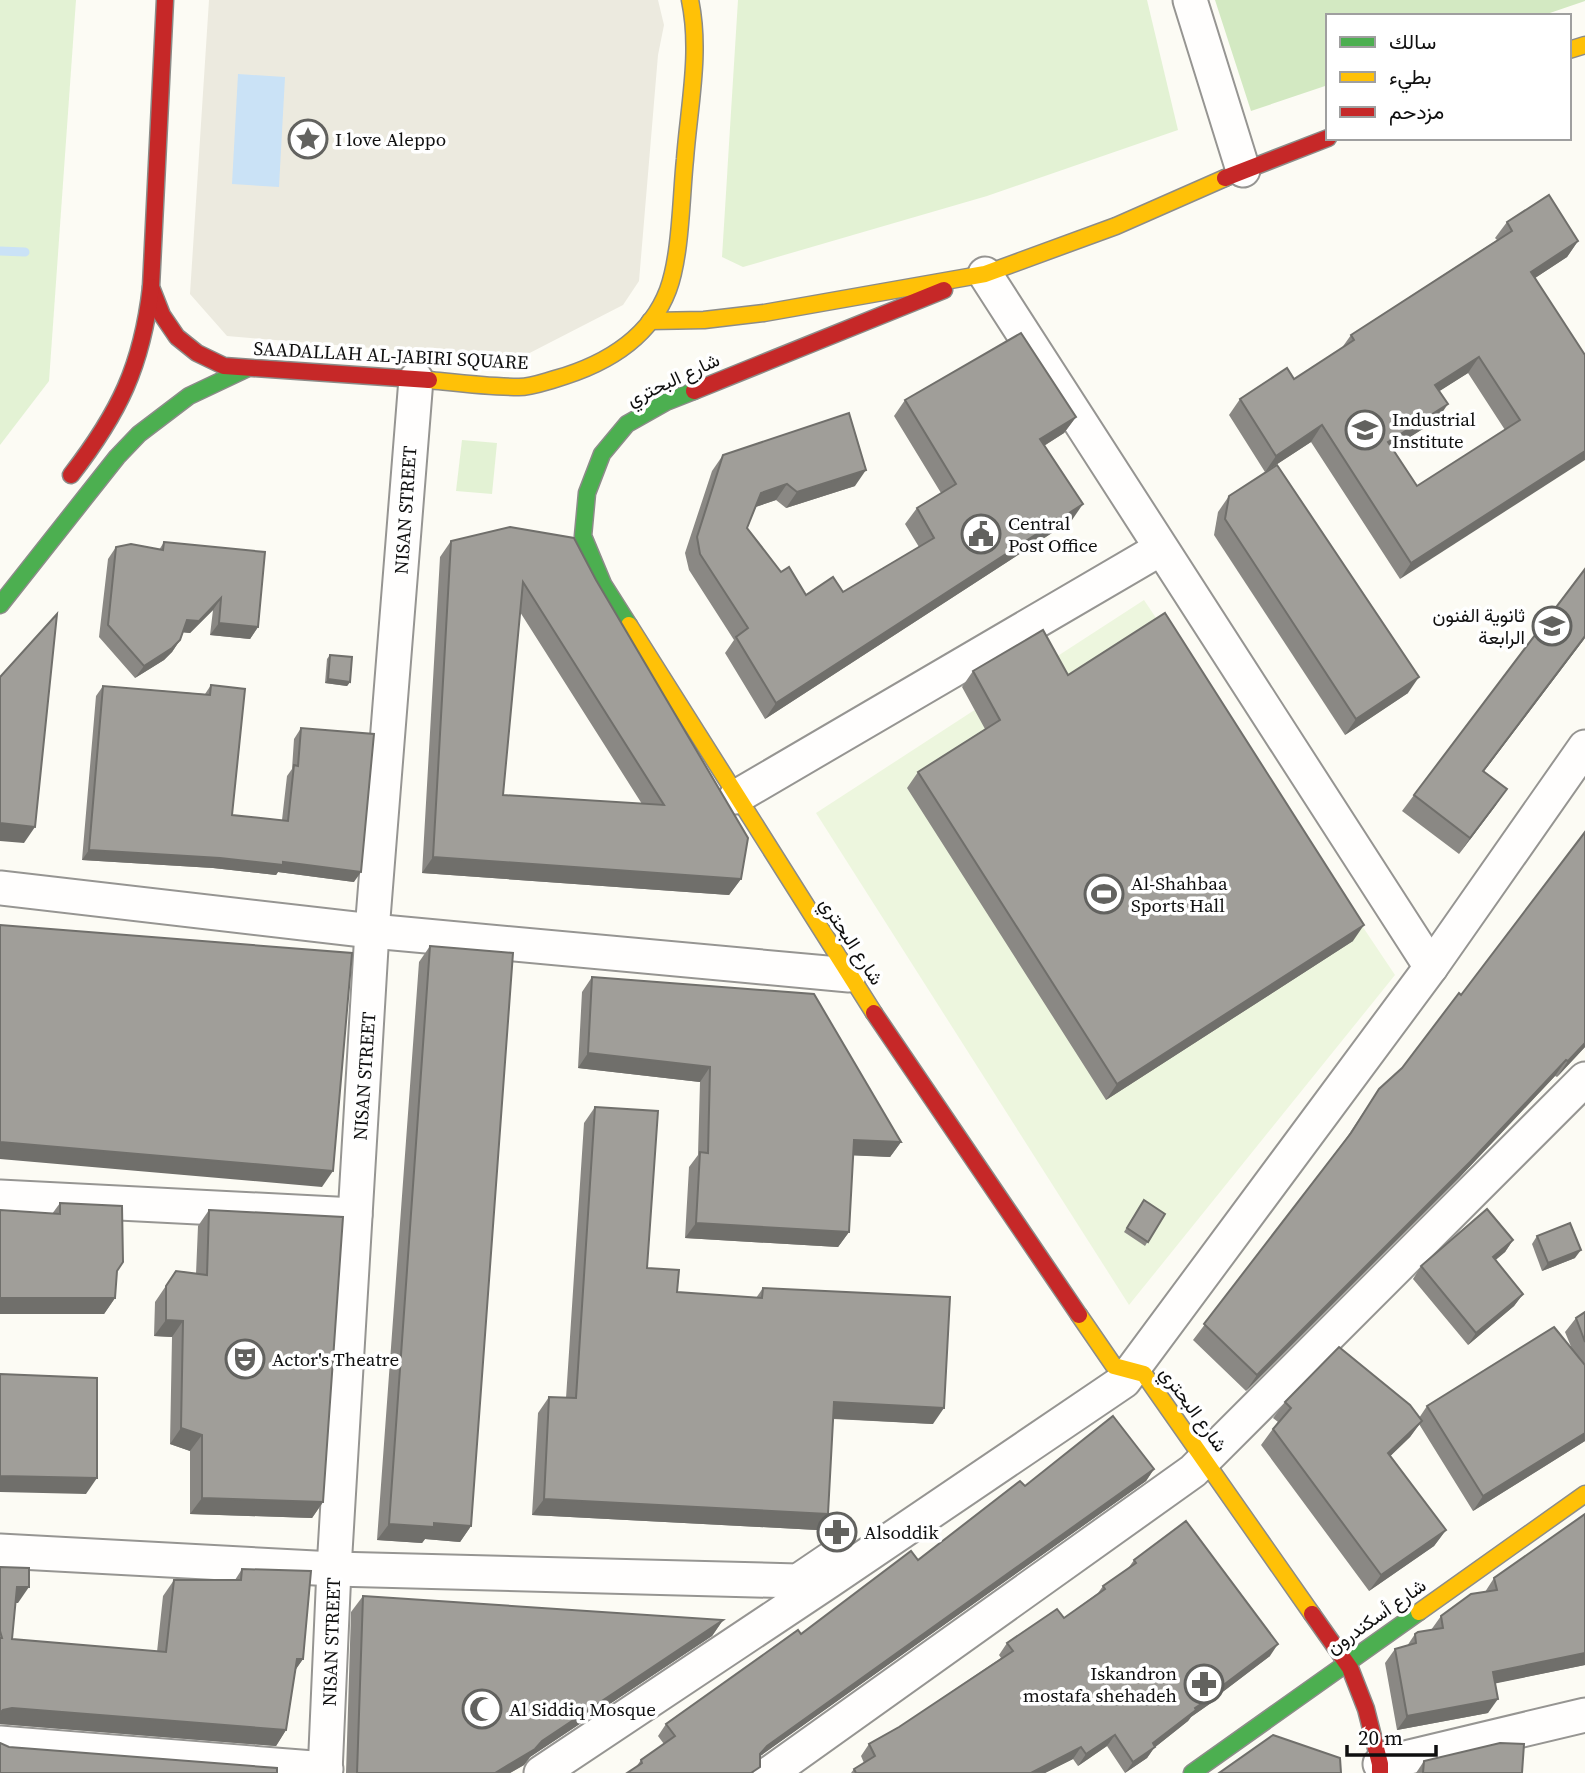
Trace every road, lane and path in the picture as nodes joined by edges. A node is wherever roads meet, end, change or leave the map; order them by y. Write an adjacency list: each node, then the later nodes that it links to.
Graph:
1 (164, 0): 7 (main road, SAADALLAH AL-JABIRI SQUARE)
2 (690, 0): 8 (main road, SAADALLAH AL-JABIRI SQUARE)
3 (1190, 0): 5 (street)
4 (1326, 139): 5 (main road)
5 (1243, 170): 6 (main road)
6 (985, 274): 8 (main road); 12 (street); 15 (main road, شارع البحتري)
7 (151, 287): 9 (main road, SAADALLAH AL-JABIRI SQUARE); 11 (main road)
8 (650, 321): 10 (main road, SAADALLAH AL-JABIRI SQUARE)
9 (246, 369): 10 (main road, SAADALLAH AL-JABIRI SQUARE); 13 (main road)
10 (416, 379): 17 (street, NISAN STREET)
11 (64, 485)
12 (1160, 548): 15 (street); 18 (street)
13 (0, 605)
14 (1585, 747): 18 (street)
15 (736, 797): 19 (main road, شارع البحتري)
16 (0, 888): 17 (street)
17 (372, 931): 19 (street); 22 (street, NISAN STREET)
18 (1431, 967): 23 (street)
19 (849, 975): 23 (main road, شارع البحتري)
20 (1585, 1079): 24 (street)
21 (0, 1197): 22 (street)
22 (355, 1216): 27 (street, NISAN STREET)
23 (1123, 1368): 24 (main road, شارع البحتري); 27 (street); 33 (street)
24 (1204, 1458): 28 (main road, شارع البحتري); 34 (street)
25 (1585, 1494): 28 (main road, شارع أسكندرون)
26 (0, 1551): 27 (street)
27 (334, 1569): 32 (street, NISAN STREET)
28 (1347, 1663): 31 (main road, شارع البحتري); 35 (main road, شارع أسكندرون)
29 (1585, 1714): 31 (street)
30 (0, 1743): 32 (street)
31 (1380, 1769)
32 (326, 1771)
33 (541, 1773)
34 (769, 1773)
35 (1192, 1773)

